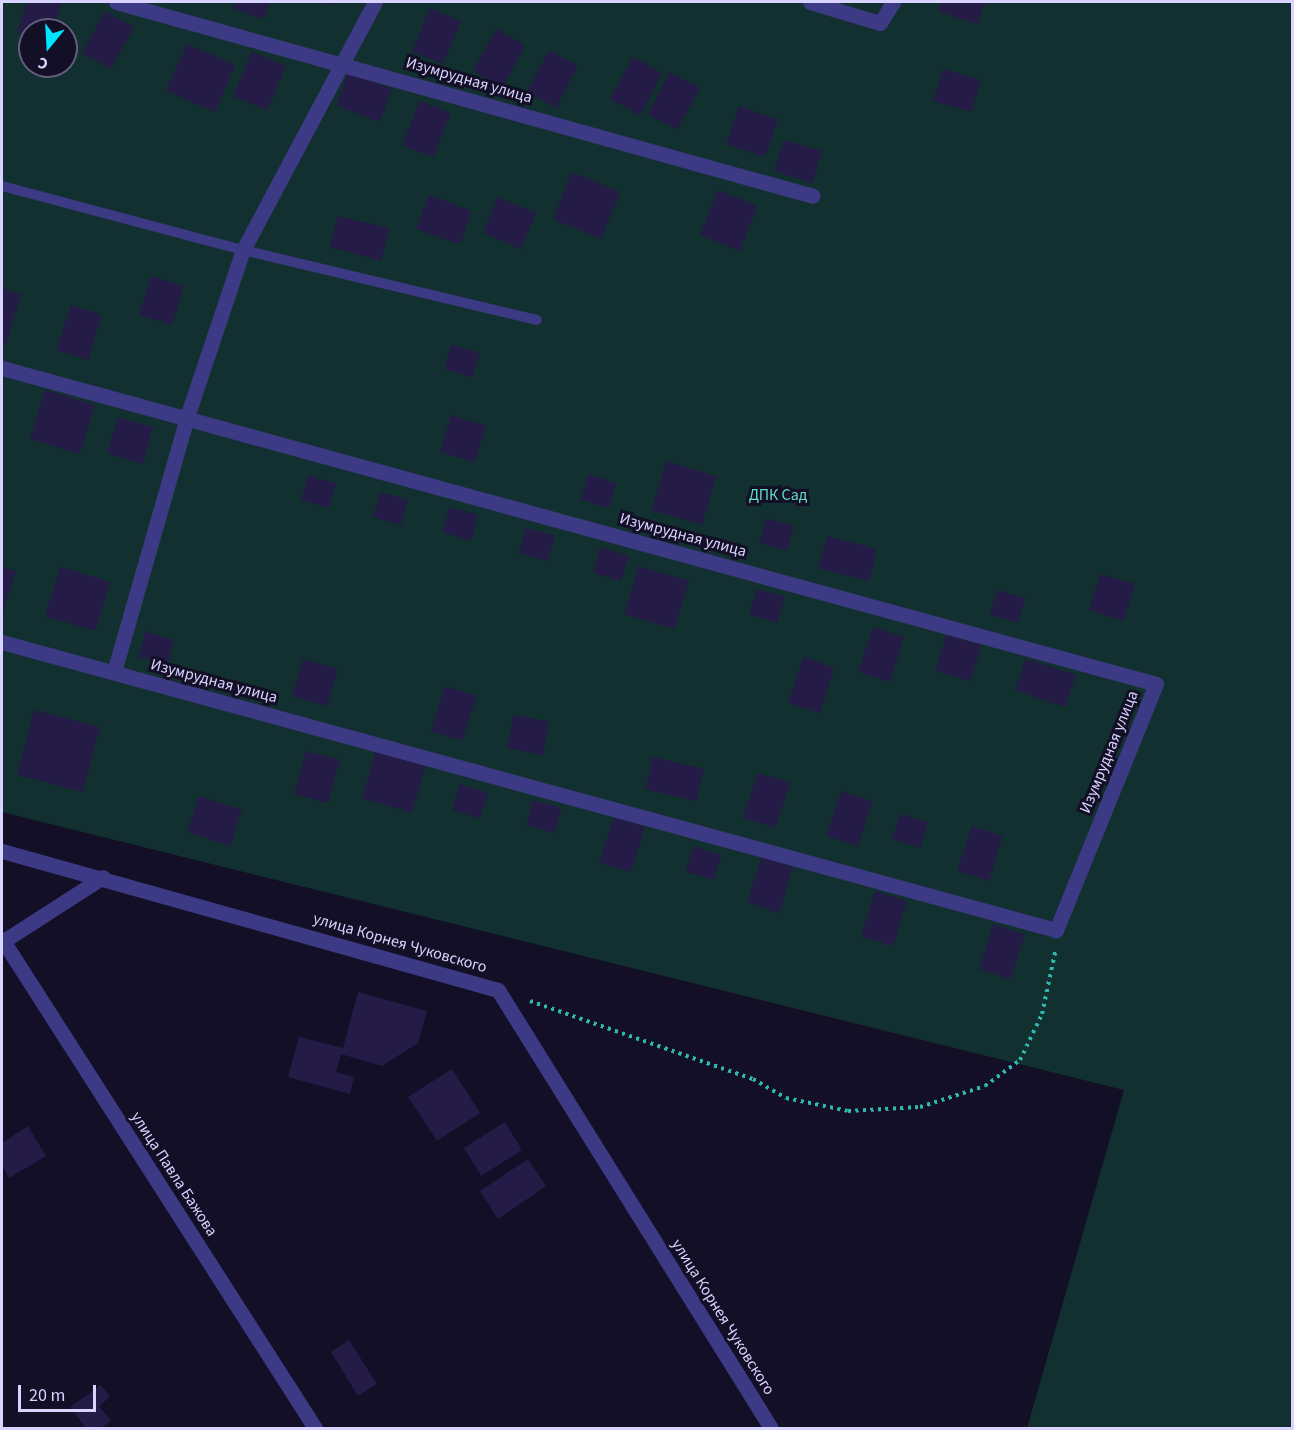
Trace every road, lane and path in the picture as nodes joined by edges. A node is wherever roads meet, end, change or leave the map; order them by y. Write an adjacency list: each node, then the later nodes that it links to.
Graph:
1 (116, 2): 5 (street, Изумрудная улица)
2 (375, 2): 5 (street)
3 (810, 2): 4 (street)
4 (893, 2)
5 (341, 62): 7 (street, Изумрудная улица); 8 (street)
6 (2, 186): 8 (lane)
7 (813, 196)
8 (243, 250): 9 (lane); 11 (street)
9 (537, 320)
10 (2, 368): 11 (street, Изумрудная улица)
11 (187, 417): 13 (street); 16 (street, Изумрудная улица)
12 (2, 642): 13 (street, Изумрудная улица)
13 (114, 672): 16 (street, Изумрудная улица)
14 (2, 850): 15 (street, улица Корнея Чуковского)
15 (103, 877): 17 (street); 18 (street, улица Корнея Чуковского)
16 (1056, 930): 18 (path)
17 (2, 941): 19 (street, улица Павла Бажова)
18 (498, 990): 20 (street, улица Корнея Чуковского)
19 (315, 1428)
20 (771, 1428)

